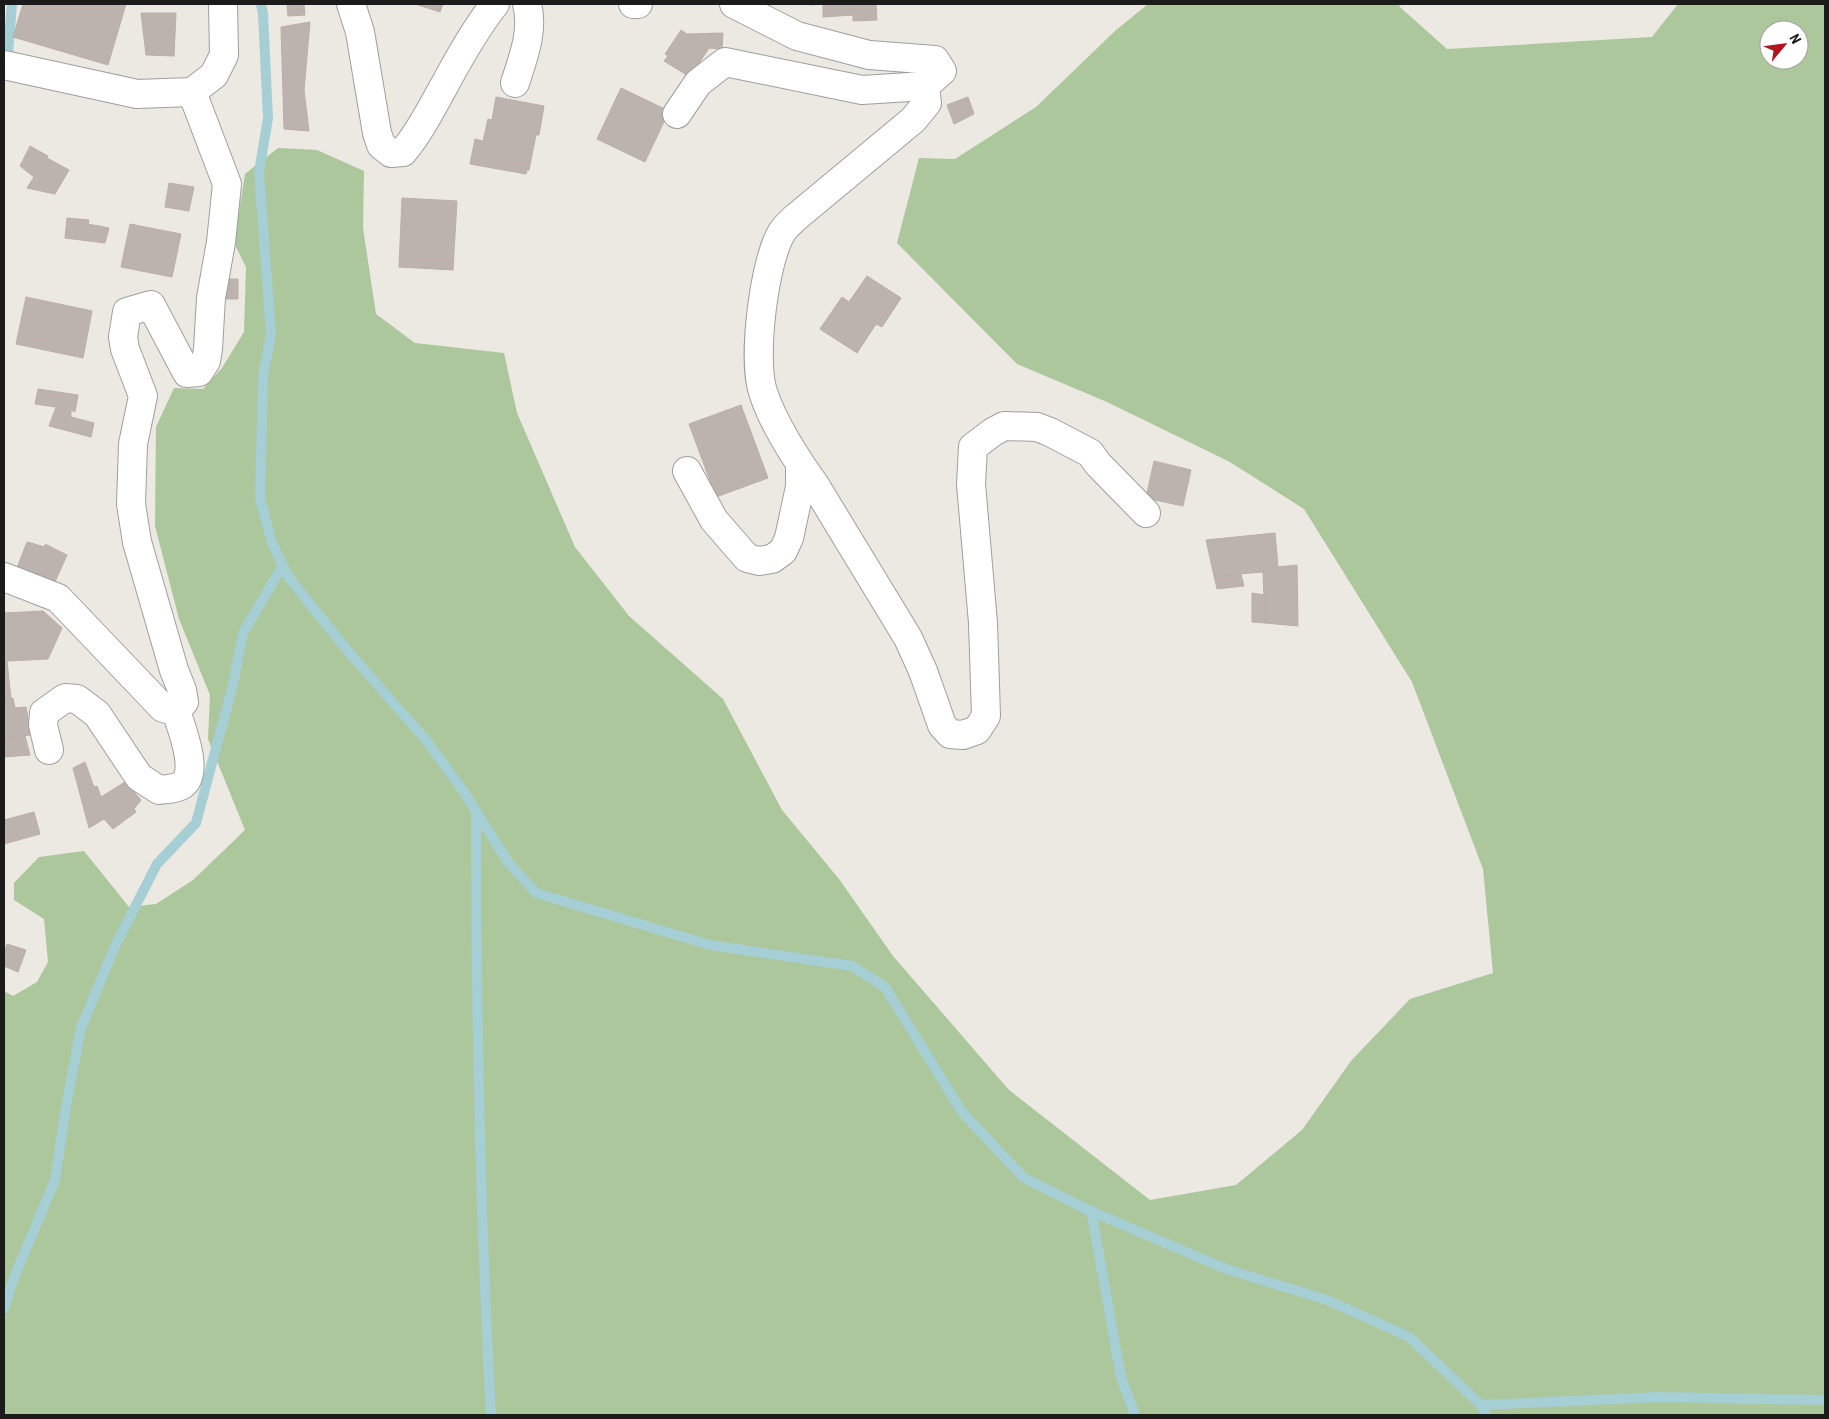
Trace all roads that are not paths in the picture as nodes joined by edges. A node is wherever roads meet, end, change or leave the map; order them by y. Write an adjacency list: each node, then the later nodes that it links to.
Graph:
1 (223, 4): 11 (street)
2 (351, 4): 3 (street)
3 (495, 4)
4 (527, 4): 9 (street)
5 (633, 4): 6 (street)
6 (638, 4)
7 (734, 4): 10 (street)
8 (4, 64): 11 (street)
9 (515, 83)
10 (925, 86): 12 (street); 13 (street)
11 (192, 92): 17 (street)
12 (677, 114)
13 (800, 465): 14 (street); 15 (street)
14 (687, 471)
15 (1146, 512)
16 (4, 577): 17 (street)
17 (176, 710): 18 (street)
18 (50, 750)

